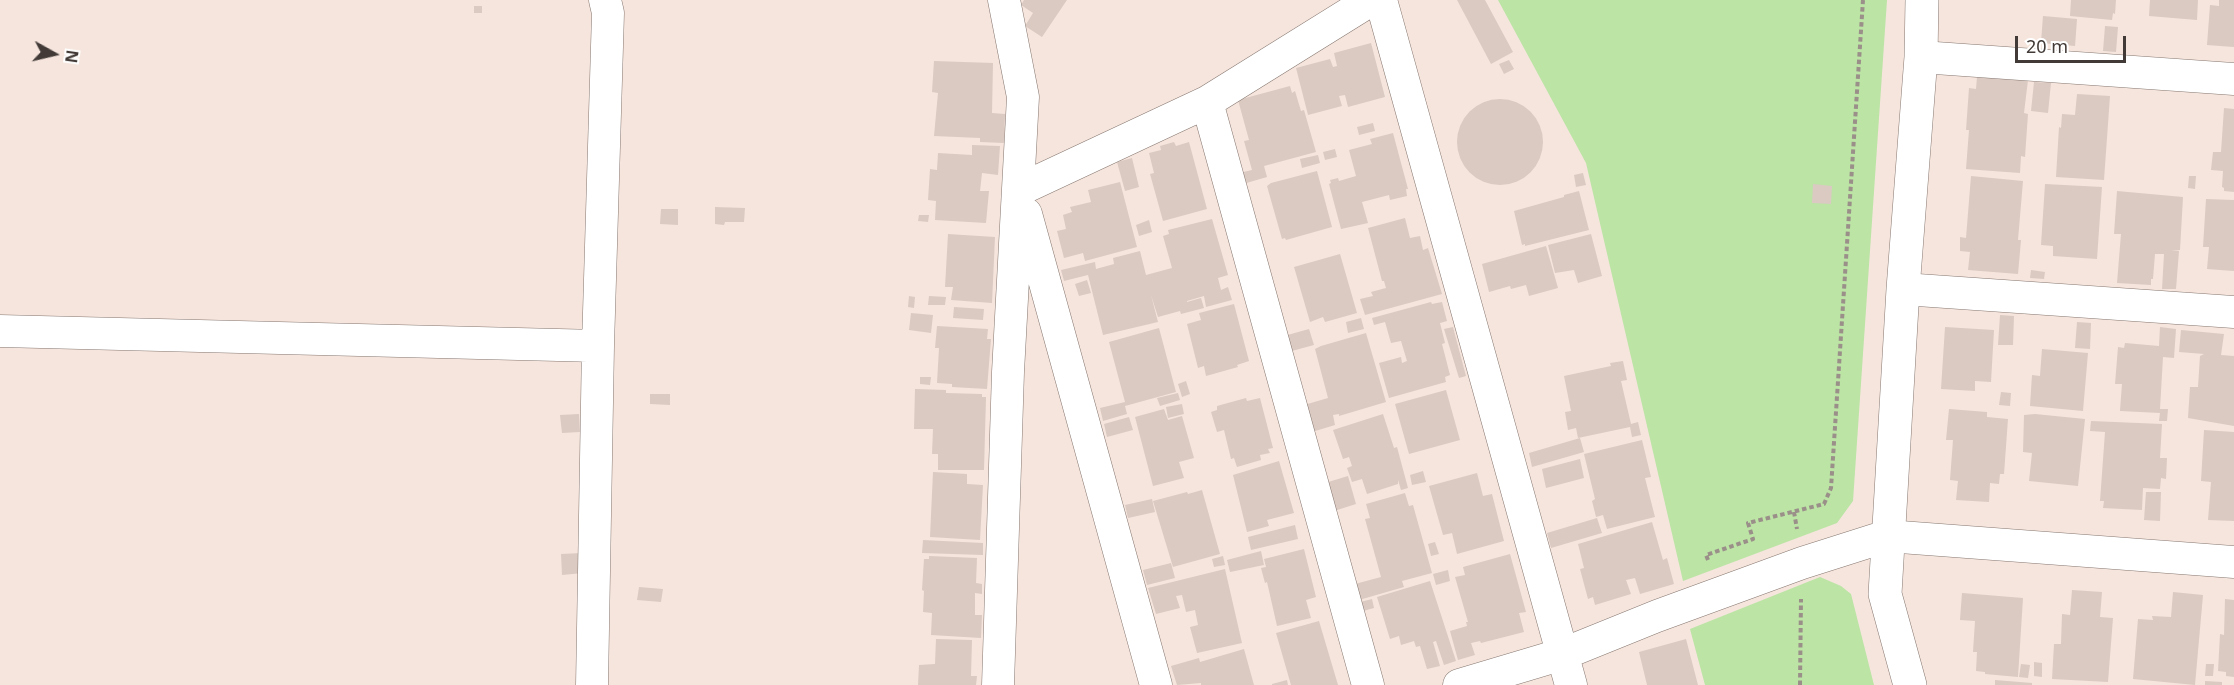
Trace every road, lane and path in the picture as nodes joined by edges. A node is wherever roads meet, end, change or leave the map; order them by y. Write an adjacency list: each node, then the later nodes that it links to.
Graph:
1 (605, 0): 14 (street)
2 (1004, 0): 10 (street)
3 (1371, 0): 9 (street)
4 (1381, 0): 18 (street)
5 (1863, 0): 17 (path)
6 (1922, 0): 7 (street)
7 (1921, 57): 8 (street); 11 (street)
8 (2234, 79)
9 (1207, 102): 10 (street); 22 (street)
10 (1019, 190): 20 (street); 21 (street)
11 (1903, 289): 12 (street); 15 (street)
12 (2234, 312)
13 (0, 331): 14 (street)
14 (598, 346): 19 (street)
15 (1887, 536): 16 (street); 17 (street); 25 (street)
16 (2234, 562)
17 (1718, 594): 18 (street)
18 (1563, 654): 23 (street); 24 (street)
19 (592, 685)
20 (998, 685)
21 (1156, 685)
22 (1368, 685)
23 (1459, 685)
24 (1571, 685)
25 (1910, 685)

